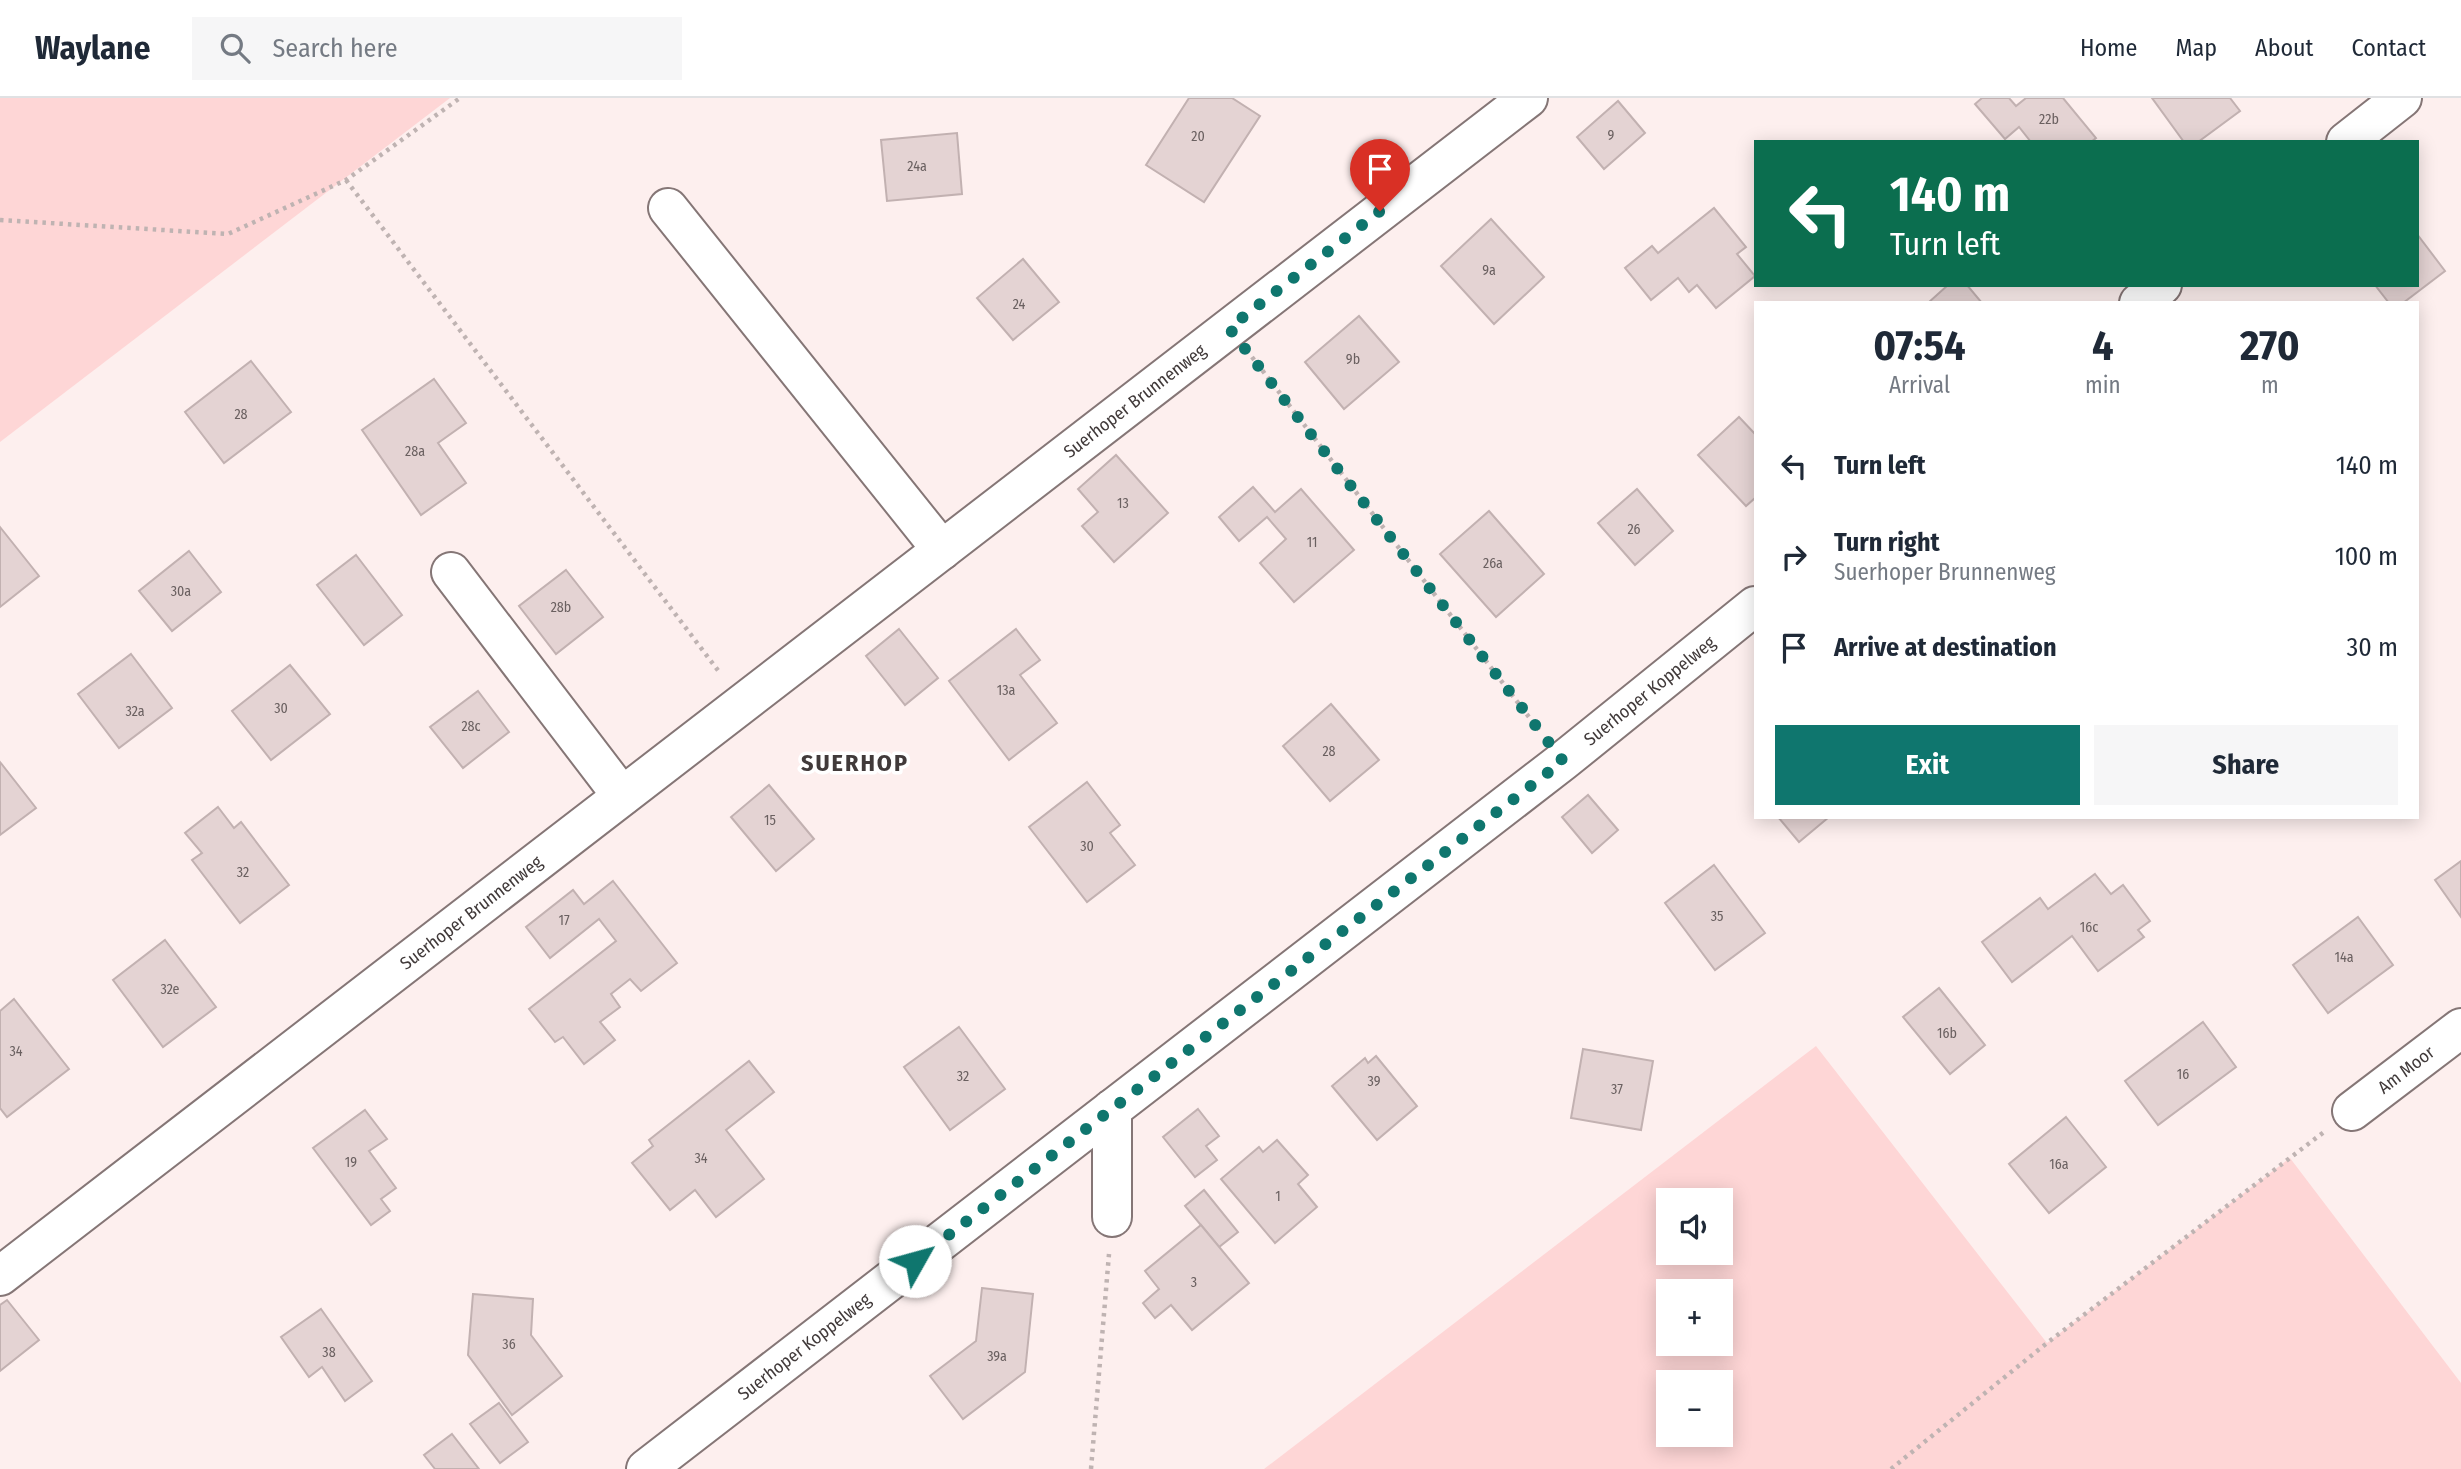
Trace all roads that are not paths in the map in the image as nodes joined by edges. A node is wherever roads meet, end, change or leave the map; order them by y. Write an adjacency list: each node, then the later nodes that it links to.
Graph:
1 (1528, 98): 7 (street, Suerhoper Brunnenweg)
2 (2402, 98): 3 (street)
3 (2349, 140)
4 (668, 208): 7 (street)
5 (2159, 287): 6 (street)
6 (2142, 301)
7 (942, 550): 10 (street, Suerhoper Brunnenweg)
8 (451, 572): 10 (street)
9 (1754, 607): 12 (street, Suerhoper Koppelweg)
10 (622, 796): 15 (street, Suerhoper Brunnenweg)
11 (2461, 1028): 13 (street, Am Moor)
12 (1112, 1109): 14 (street); 16 (street, Suerhoper Koppelweg)
13 (2352, 1111)
14 (1112, 1217)
15 (0, 1276)
16 (646, 1469)

